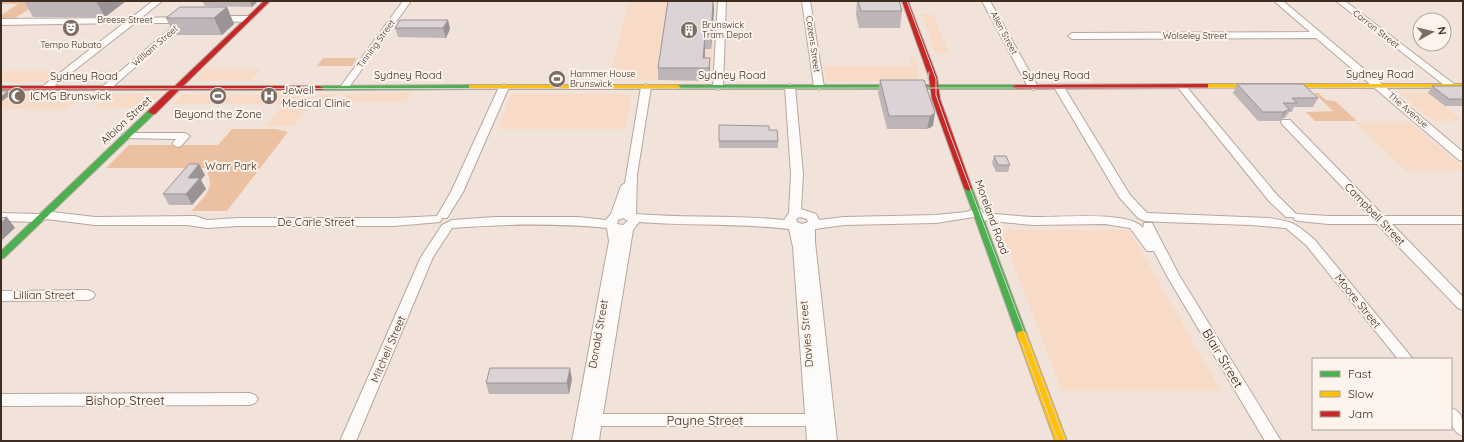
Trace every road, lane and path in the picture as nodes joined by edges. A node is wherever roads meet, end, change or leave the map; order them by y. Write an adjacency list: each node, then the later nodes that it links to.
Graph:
1 (158, 1): 13 (street)
2 (267, 1): 12 (main road, Albion Street)
3 (407, 1): 35 (street, Tinning Street)
4 (722, 1): 24 (street)
5 (806, 1): 26 (street, Cozens Street)
6 (905, 1): 27 (main road, Moreland Road)
7 (986, 1): 28 (street, Allen Street)
8 (1278, 1): 18 (street, The Avenue)
9 (1340, 1): 20 (street, Carron Street)
10 (29, 14): 15 (street)
11 (209, 19): 12 (street)
12 (248, 19): 34 (main road, Albion Street)
13 (133, 20): 14 (street, Breese Street); 15 (street, Breese Street); 32 (street)
14 (190, 20): 33 (street, William Street)
15 (19, 21): 16 (street, Breese Street)
16 (1, 22)
17 (1072, 36): 18 (street, Wolseley Street)
18 (1318, 36): 19 (street, The Avenue)
19 (1379, 86): 20 (main road, Sydney Road); 30 (main road, Sydney Road); 39 (street, The Avenue)
20 (1451, 86): 21 (main road, Sydney Road)
21 (1463, 86)
22 (504, 87): 23 (main road, Sydney Road); 35 (main road, Sydney Road); 51 (street, Mitchell Street)
23 (646, 87): 24 (main road, Sydney Road); 48 (street, Donald Street)
24 (718, 87): 25 (main road, Sydney Road)
25 (790, 87): 26 (main road, Sydney Road); 49 (street, Davies Street)
26 (819, 87): 27 (main road, Sydney Road)
27 (934, 87): 28 (main road, Sydney Road); 42 (main road, Moreland Road)
28 (1033, 87): 29 (main road, Sydney Road)
29 (1059, 87): 30 (main road, Sydney Road); 40 (street, Blair Street)
30 (1182, 87): 45 (street, Moore Street)
31 (1, 88): 32 (main road, Sydney Road)
32 (46, 88): 33 (main road, Sydney Road)
33 (106, 88): 34 (main road, Sydney Road)
34 (178, 88): 35 (main road, Sydney Road); 37 (main road, Albion Street)
35 (344, 88)
36 (1286, 122): 46 (street, Campbell Street)
37 (127, 136): 38 (street); 43 (main road, Albion Street)
38 (177, 144)
39 (1463, 158)
40 (1125, 197): 44 (street, Blair Street); 50 (street, Blair Street)
41 (1, 217): 43 (street, De Carle Street)
42 (979, 217): 44 (street, De Carle Street); 49 (street, De Carle Street); 69 (main road, Moreland Road)
43 (41, 218): 51 (street, De Carle Street); 52 (main road, Albion Street)
44 (1130, 220): 50 (street, De Carle Street); 53 (street, Blair Street)
45 (1291, 220): 46 (street); 50 (street); 57 (street, Moore Street)
46 (1381, 220): 47 (street); 56 (street, Campbell Street)
47 (1463, 220)
48 (622, 221): 49 (street, De Carle Street); 51 (street, De Carle Street); 62 (street, Donald Street)
49 (802, 221): 61 (street, Davies Street)
50 (1146, 221): 53 (street, Blair Street)
51 (444, 222): 64 (street, Mitchell Street)
52 (1, 256)
53 (1173, 276): 70 (street, Blair Street)
54 (88, 295): 55 (street, Lillian Street)
55 (1, 296)
56 (1463, 305)
57 (1405, 358)
58 (1, 400): 59 (street, Bishop Street)
59 (250, 400)
60 (1452, 415): 63 (street)
61 (820, 419): 62 (street, Payne Street); 67 (street, Davies Street); 68 (street, Davies Street)
62 (589, 420): 65 (street, Donald Street); 66 (street, Donald Street)
63 (1463, 429)
64 (348, 441)
65 (580, 441)
66 (591, 441)
67 (814, 441)
68 (829, 441)
69 (1061, 441)
70 (1273, 441)

